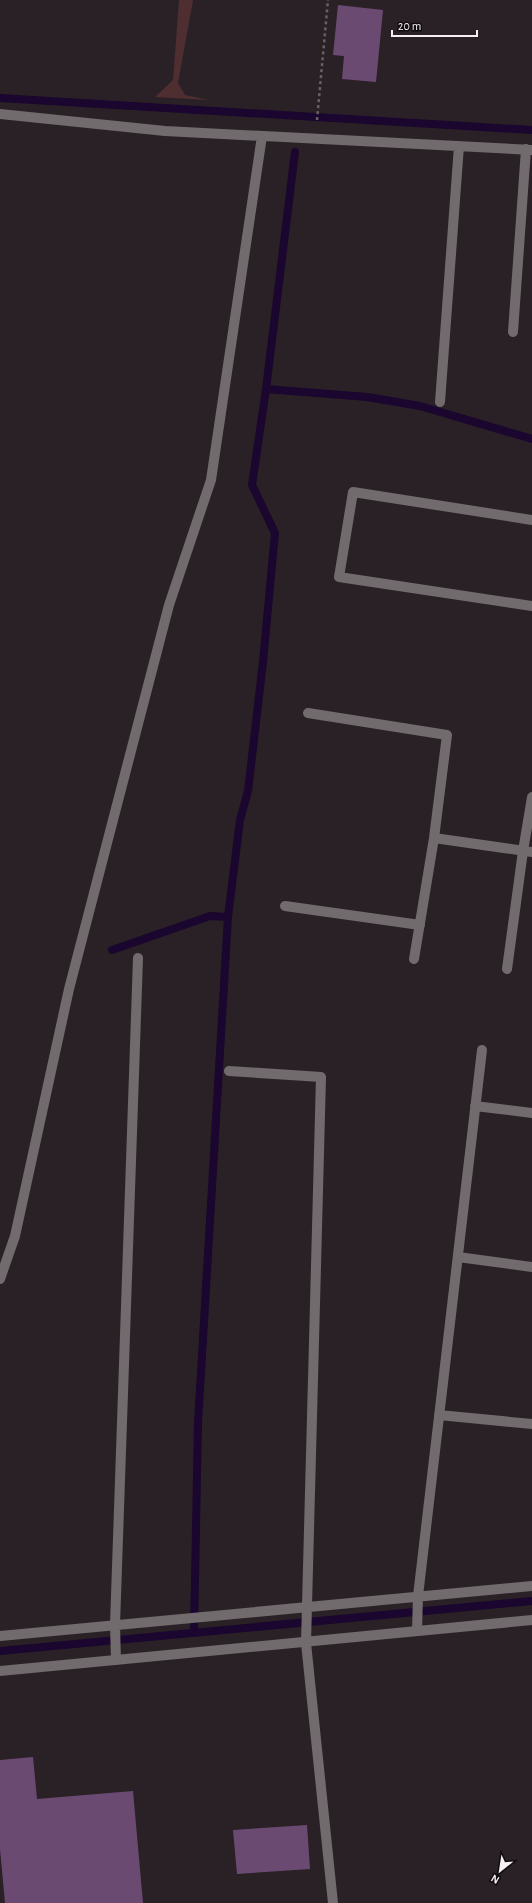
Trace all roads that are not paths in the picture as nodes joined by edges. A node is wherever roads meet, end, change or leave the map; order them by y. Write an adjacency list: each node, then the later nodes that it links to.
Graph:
1 (0, 114): 2 (street)
2 (262, 136): 3 (street); 24 (street)
3 (459, 146): 4 (street); 6 (street)
4 (529, 150): 5 (street)
5 (513, 332)
6 (440, 402)
7 (532, 520): 8 (street)
8 (532, 606)
9 (308, 713): 11 (street)
10 (532, 797): 12 (street)
11 (434, 838): 12 (street); 14 (street)
12 (527, 852): 17 (street)
13 (285, 906): 14 (street)
14 (420, 925): 16 (street)
15 (138, 958): 32 (street)
16 (414, 959)
17 (506, 969)
18 (482, 1050): 20 (street)
19 (229, 1071): 29 (street)
20 (475, 1106): 21 (street); 22 (street)
21 (532, 1113)
22 (458, 1257): 23 (street); 25 (street)
23 (532, 1267)
24 (0, 1279)
25 (439, 1415): 26 (street); 28 (street)
26 (532, 1424)
27 (532, 1586): 28 (street)
28 (418, 1600): 29 (street); 31 (street)
29 (306, 1611): 32 (street); 34 (street)
30 (532, 1620): 31 (street)
31 (417, 1627): 34 (street)
32 (115, 1630): 33 (street); 35 (street)
33 (0, 1636)
34 (306, 1642): 35 (street); 37 (street)
35 (116, 1660): 36 (street)
36 (0, 1671)
37 (333, 1903)

